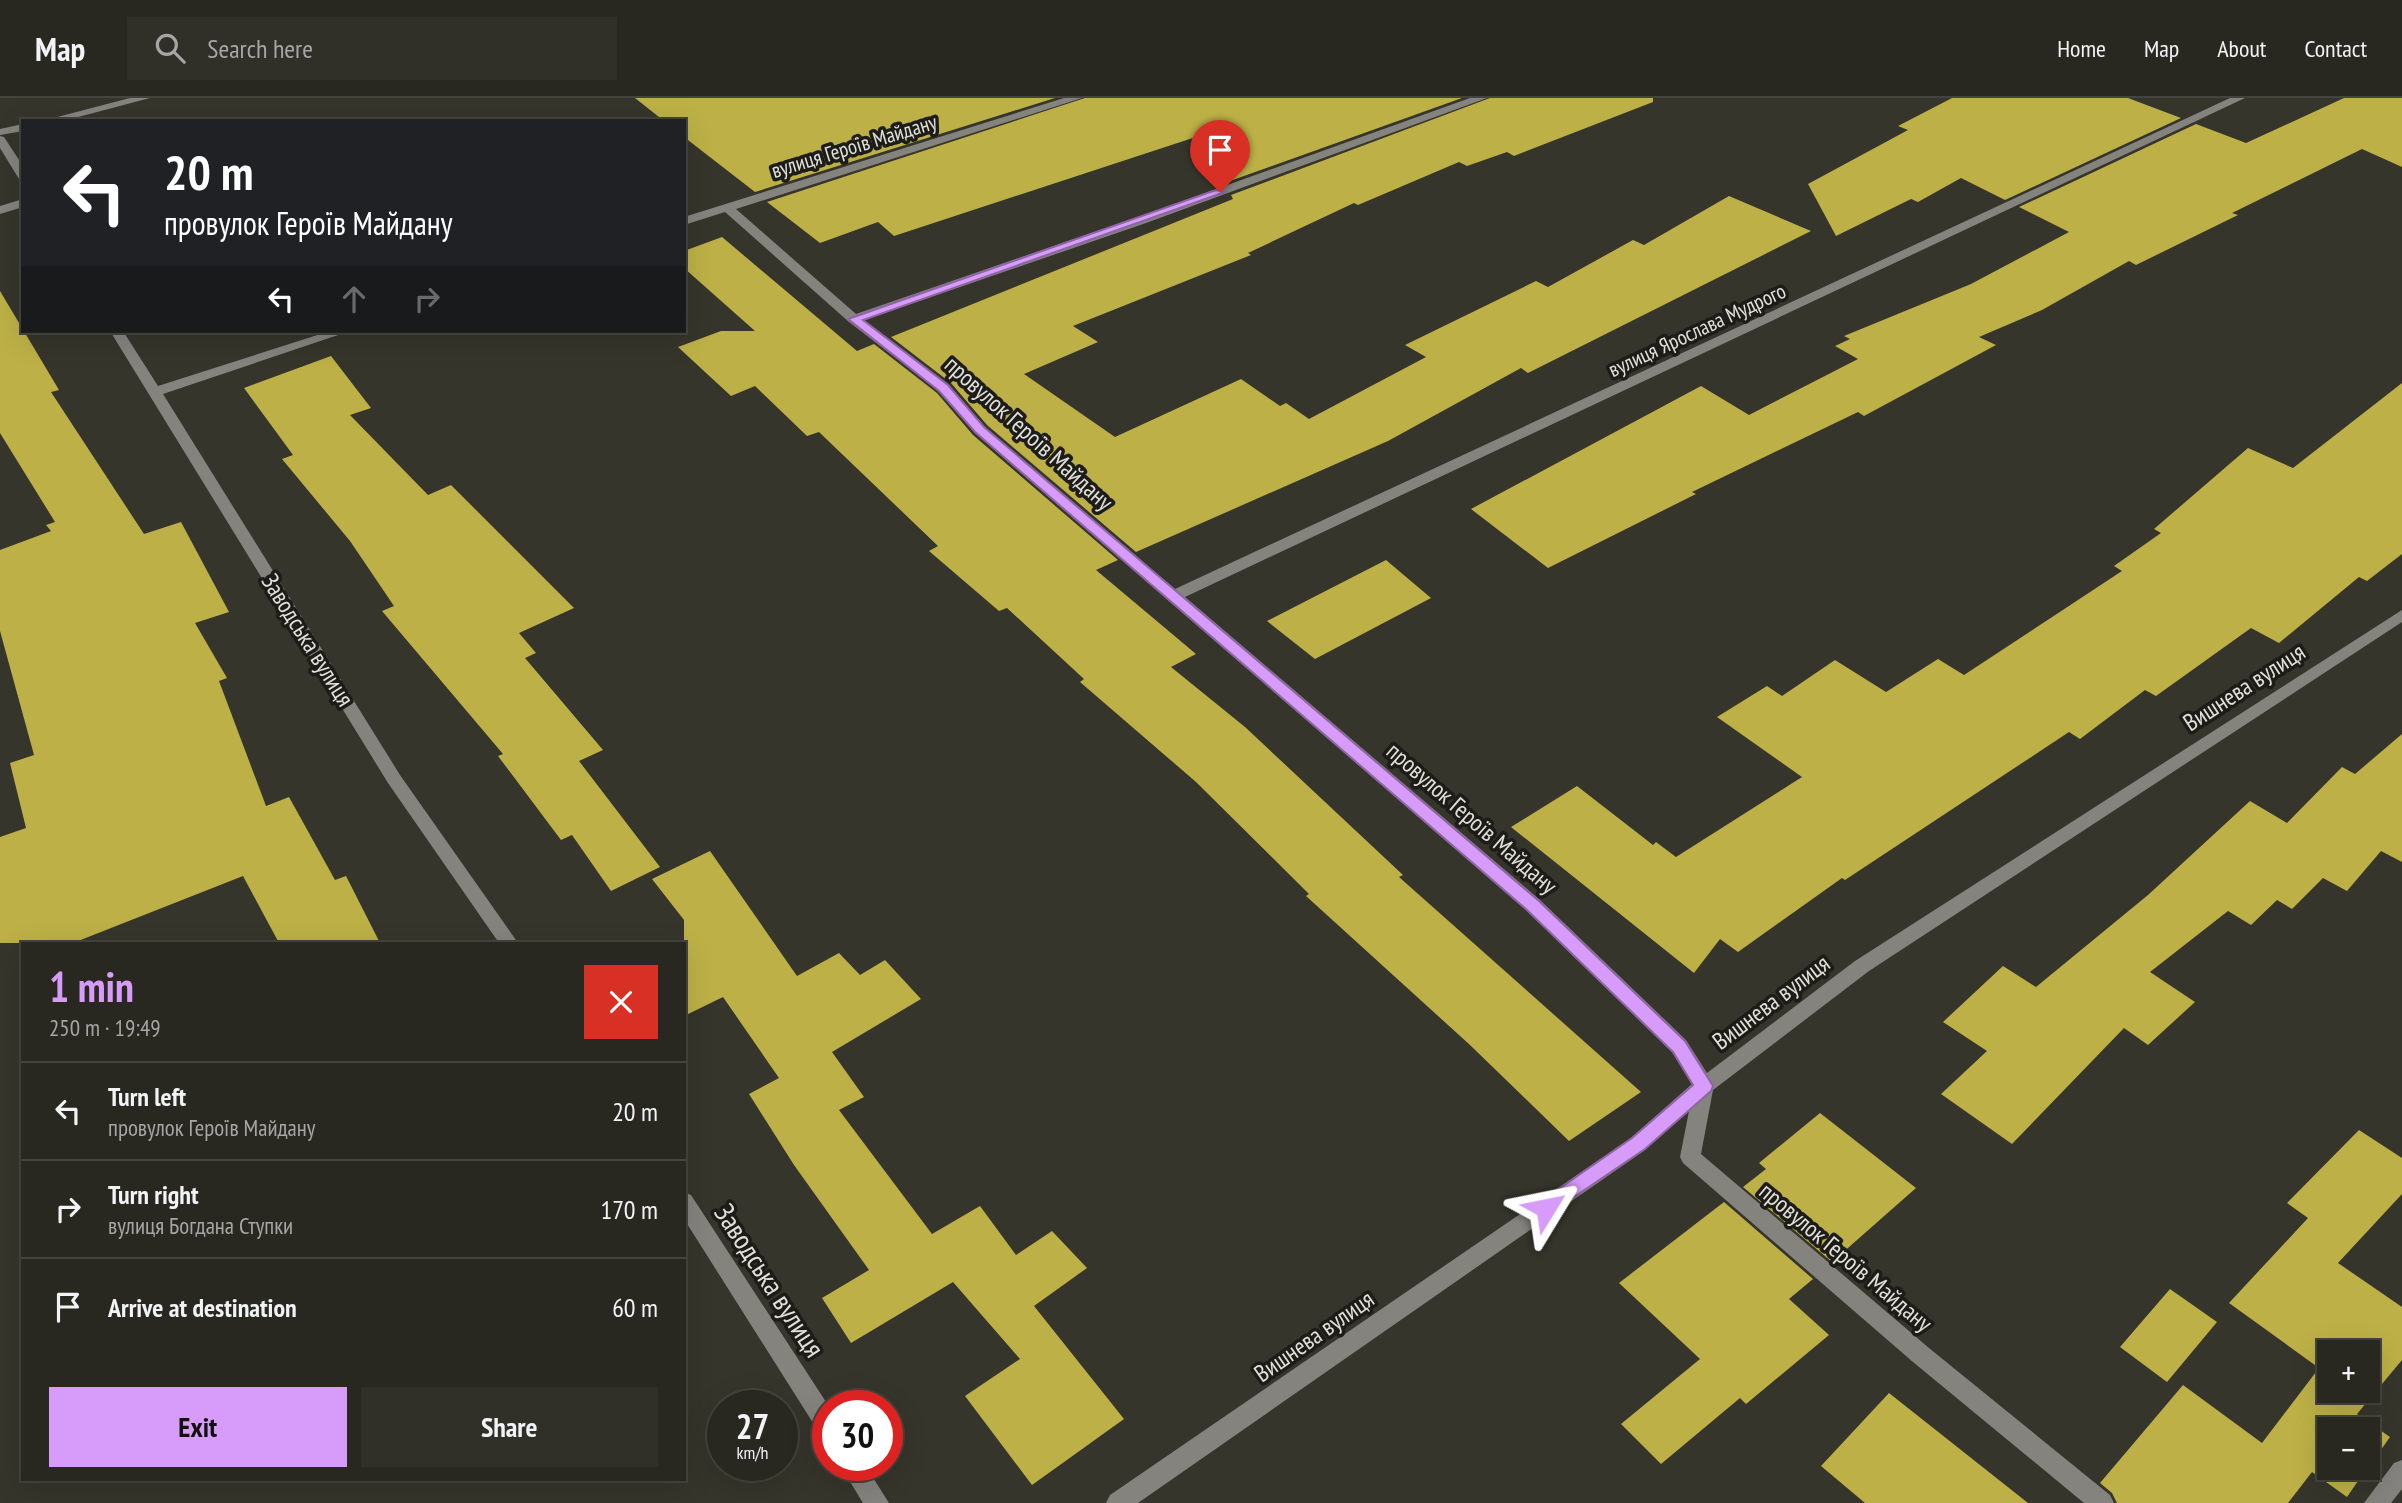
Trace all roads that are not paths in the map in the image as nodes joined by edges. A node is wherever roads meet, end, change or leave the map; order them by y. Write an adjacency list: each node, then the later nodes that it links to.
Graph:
1 (144, 98): 5 (street)
2 (1076, 98): 11 (street, вулиця Героїв Майдану)
3 (1481, 98): 14 (street)
4 (2239, 98): 18 (street, вулиця Ярослава Мудрого)
5 (56, 119)
6 (21, 127): 7 (street)
7 (0, 132)
8 (0, 139): 9 (street)
9 (21, 173)
10 (21, 204): 12 (street)
11 (727, 207): 13 (street, вулиця Героїв Майдану); 14 (street, провулок Героїв Майдану)
12 (0, 210)
13 (686, 220)
14 (854, 319): 18 (street, провулок Героїв Майдану)
15 (118, 333): 17 (street, Заводська вулиця)
16 (337, 333): 17 (street)
17 (154, 392): 20 (street, Заводська вулиця)
18 (1172, 597): 21 (street, провулок Героїв Майдану)
19 (2402, 615): 21 (street, Вишнева вулиця)
20 (508, 942)
21 (1704, 1086): 27 (street, Вишнева вулиця); 28 (street, провулок Героїв Майдану)
22 (686, 1204): 23 (street, Заводська вулиця)
23 (812, 1401)
24 (2402, 1471): 29 (street)
25 (863, 1481): 26 (street)
26 (877, 1503)
27 (1118, 1503)
28 (2102, 1503)
29 (2376, 1503)

